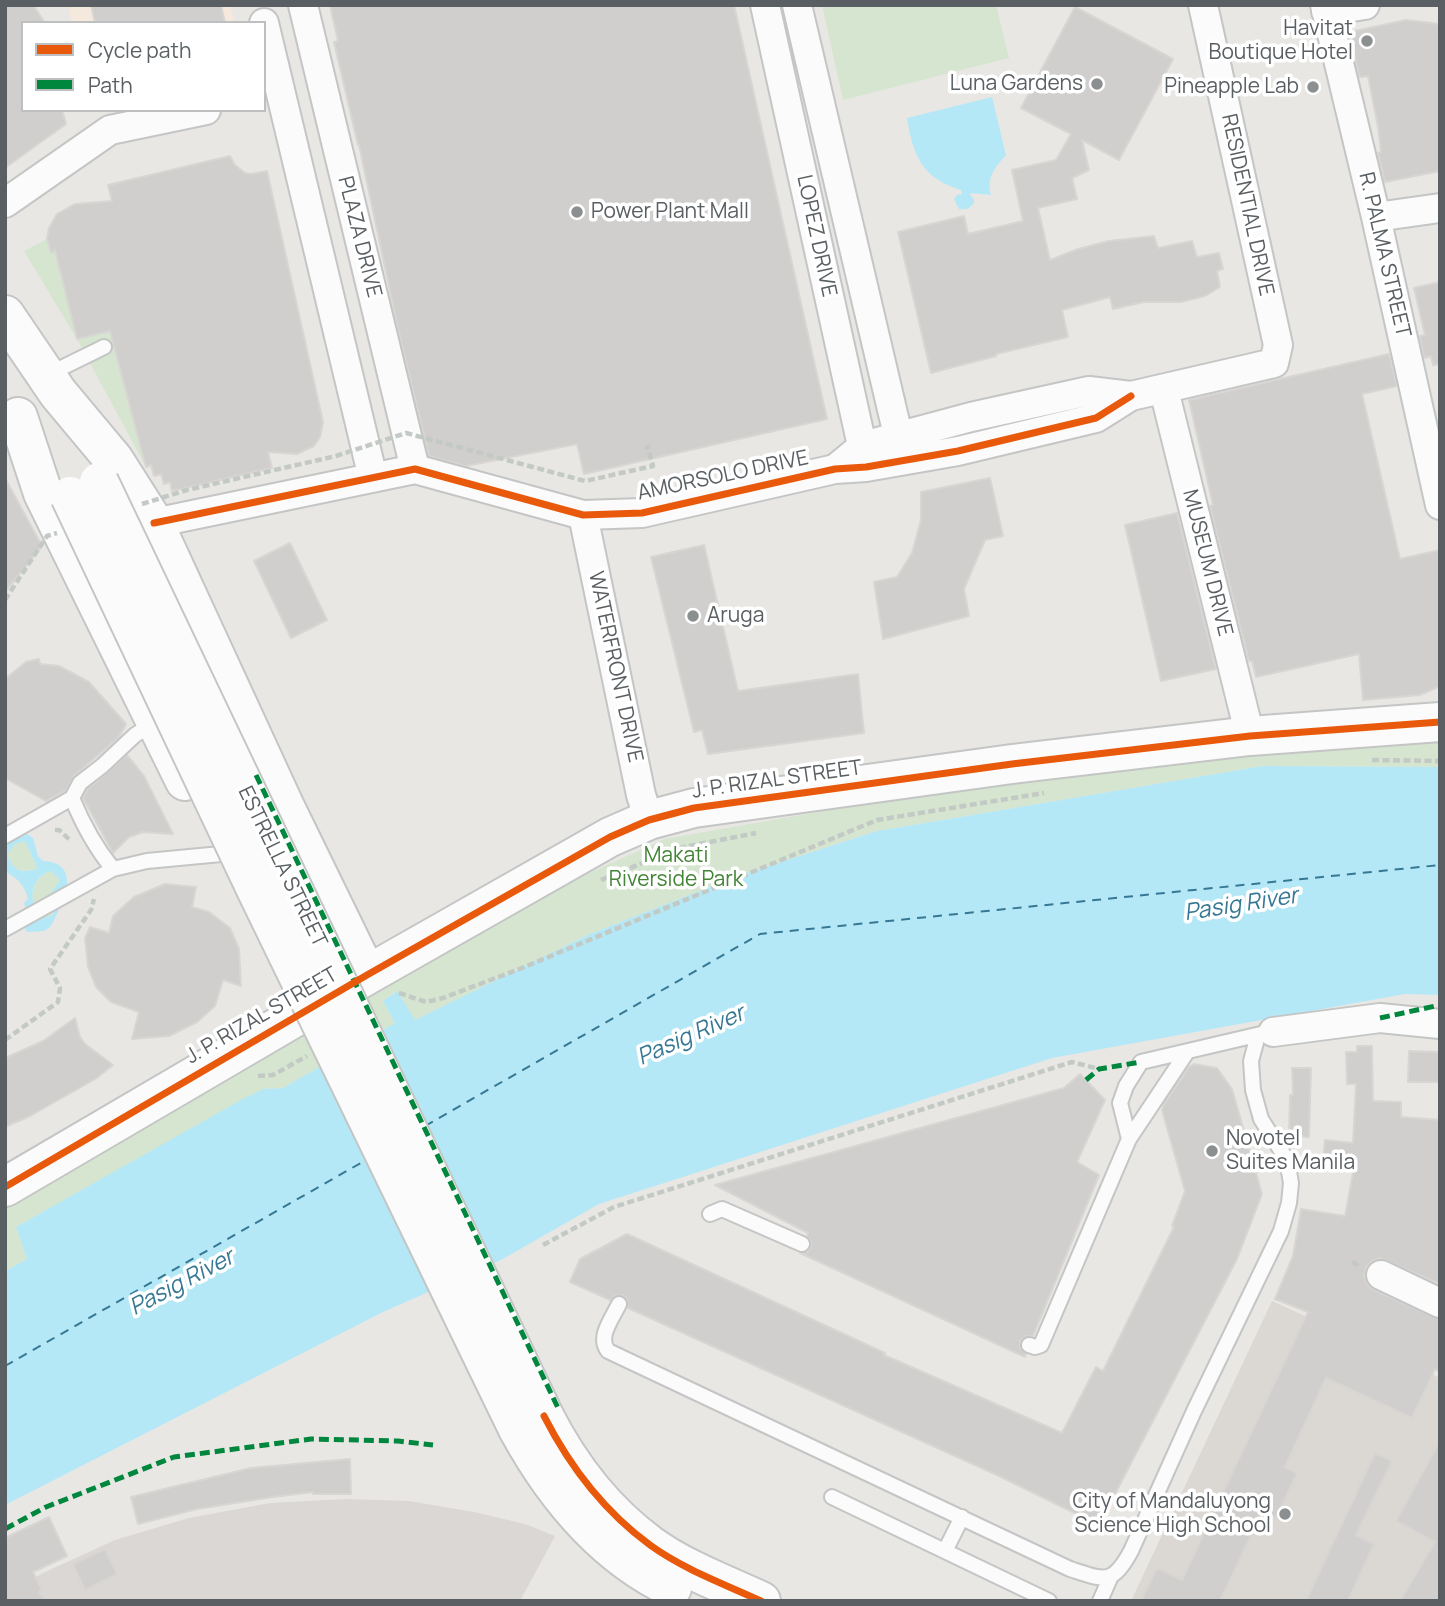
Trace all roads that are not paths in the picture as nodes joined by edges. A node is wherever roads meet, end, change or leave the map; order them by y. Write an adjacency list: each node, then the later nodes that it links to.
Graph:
1 (303, 5): 8 (street, PLAZA DRIVE)
2 (765, 5): 21 (street, LOPEZ DRIVE)
3 (797, 5): 20 (street, LOPEZ DRIVE)
4 (1203, 5): 16 (street, RESIDENTIAL DRIVE)
5 (1365, 5): 6 (street)
6 (1326, 8): 13 (street, R. PALMA STREET)
7 (266, 42): 9 (street, PLAZA DRIVE)
8 (322, 86): 9 (street); 22 (street, PLAZA DRIVE)
9 (272, 97): 23 (street, PLAZA DRIVE)
10 (196, 112): 11 (street)
11 (5, 203)
12 (1440, 208): 13 (street)
13 (1376, 217): 25 (street, R. PALMA STREET)
14 (5, 315): 17 (main road, ESTRELLA STREET)
15 (104, 346): 17 (lane)
16 (1273, 363): 18 (street, AMORSOLO DRIVE)
17 (52, 384): 24 (main road, ESTRELLA STREET)
18 (1164, 390): 20 (street, AMORSOLO DRIVE); 30 (street, MUSEUM DRIVE)
19 (11, 408): 24 (main road, ESTRELLA STREET)
20 (901, 448): 21 (street, AMORSOLO DRIVE)
21 (865, 457): 27 (street, AMORSOLO DRIVE)
22 (415, 470): 23 (street, AMORSOLO DRIVE); 27 (street, AMORSOLO DRIVE)
23 (373, 478): 26 (street, AMORSOLO DRIVE)
24 (80, 481): 26 (main road, ESTRELLA STREET); 28 (main road, ESTRELLA STREET); 55 (main road, ESTRELLA STREET, bridge)
25 (1440, 505)
26 (146, 514): 32 (main road, ESTRELLA STREET)
27 (583, 514): 33 (street, WATERFRONT DRIVE)
28 (156, 722): 31 (lane); 35 (main road, ESTRELLA STREET)
29 (1440, 722): 30 (main road, J. P. RIZAL STREET)
30 (1250, 736): 33 (main road, J. P. RIZAL STREET)
31 (72, 798): 34 (lane); 36 (lane)
32 (284, 804): 35 (main road); 38 (main road, ESTRELLA STREET)
33 (649, 820): 38 (main road, J. P. RIZAL STREET)
34 (5, 836)
35 (221, 854): 36 (lane); 40 (main road, ESTRELLA STREET)
36 (113, 869): 37 (lane)
37 (5, 929)
38 (367, 975): 40 (main road, J. P. RIZAL STREET)
39 (1440, 1005): 41 (street)
40 (296, 1017): 48 (main road, J. P. RIZAL STREET)
41 (1380, 1018): 42 (street); 43 (street)
42 (1440, 1024)
43 (1265, 1033): 44 (lane); 59 (lane)
44 (1187, 1052): 45 (lane); 46 (lane)
45 (1156, 1059): 46 (lane); 47 (lane)
46 (1166, 1082): 47 (lane)
47 (1129, 1139): 54 (lane)
48 (5, 1187)
49 (710, 1213): 50 (lane)
50 (802, 1244)
51 (1381, 1275): 52 (street)
52 (1440, 1303)
53 (619, 1304): 57 (lane)
54 (1030, 1345)
55 (531, 1423): 60 (main road); 61 (main road)
56 (832, 1497): 58 (lane)
57 (961, 1517): 58 (lane); 59 (lane)
58 (945, 1550): 62 (lane)
59 (1111, 1576): 63 (lane)
60 (698, 1601)
61 (761, 1601)
62 (1049, 1601)
63 (1100, 1601)

